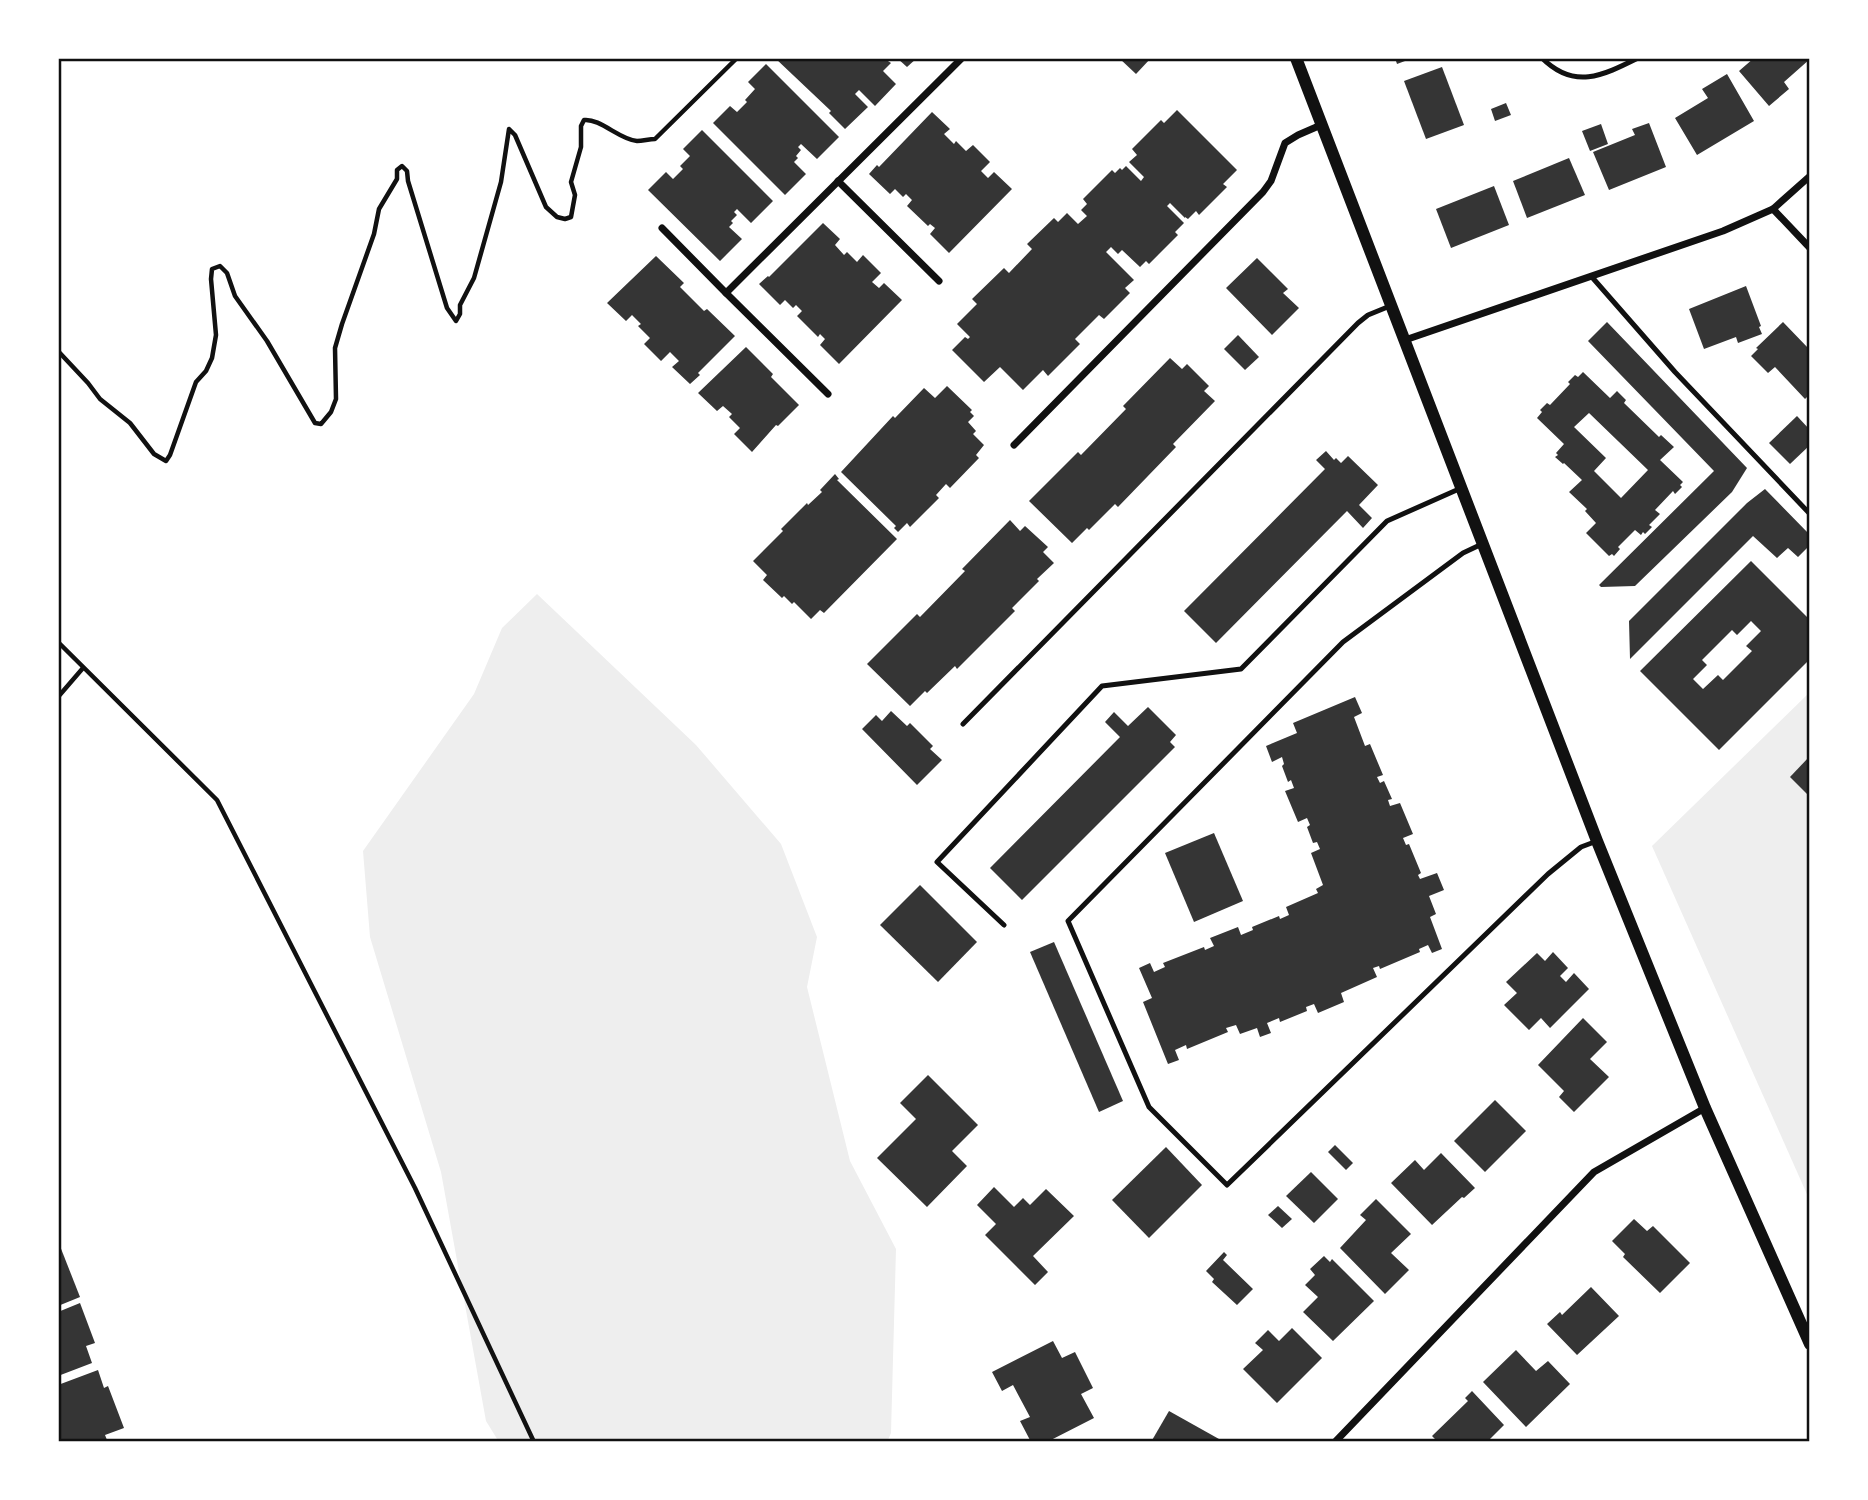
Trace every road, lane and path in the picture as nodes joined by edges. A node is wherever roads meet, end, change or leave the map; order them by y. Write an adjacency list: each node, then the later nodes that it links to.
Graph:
1 (737, 58): 17 (path)
2 (962, 58): 8 (street)
3 (1296, 58): 6 (street)
4 (1542, 58): 5 (lane)
5 (1638, 58)
6 (1321, 125): 15 (street); 19 (street)
7 (1810, 176): 9 (street)
8 (838, 181): 13 (street); 14 (street)
9 (1773, 209): 11 (street); 12 (street)
10 (662, 228): 14 (street)
11 (1810, 248)
12 (1591, 276): 16 (street); 21 (lane)
13 (939, 281)
14 (726, 293): 18 (street)
15 (1391, 305): 16 (street); 26 (lane)
16 (1405, 340): 20 (street)
17 (58, 351)
18 (828, 394)
19 (1014, 444)
20 (1461, 488): 22 (street); 28 (lane)
21 (1810, 514)
22 (1482, 544): 27 (street); 27 (lane)
23 (58, 642): 24 (path)
24 (83, 668): 25 (path); 31 (path)
25 (58, 697)
26 (963, 724)
27 (1597, 841): 29 (street)
28 (1004, 925)
29 (1705, 1108): 30 (street); 32 (street)
30 (1810, 1343)
31 (534, 1442)
32 (1335, 1442)

